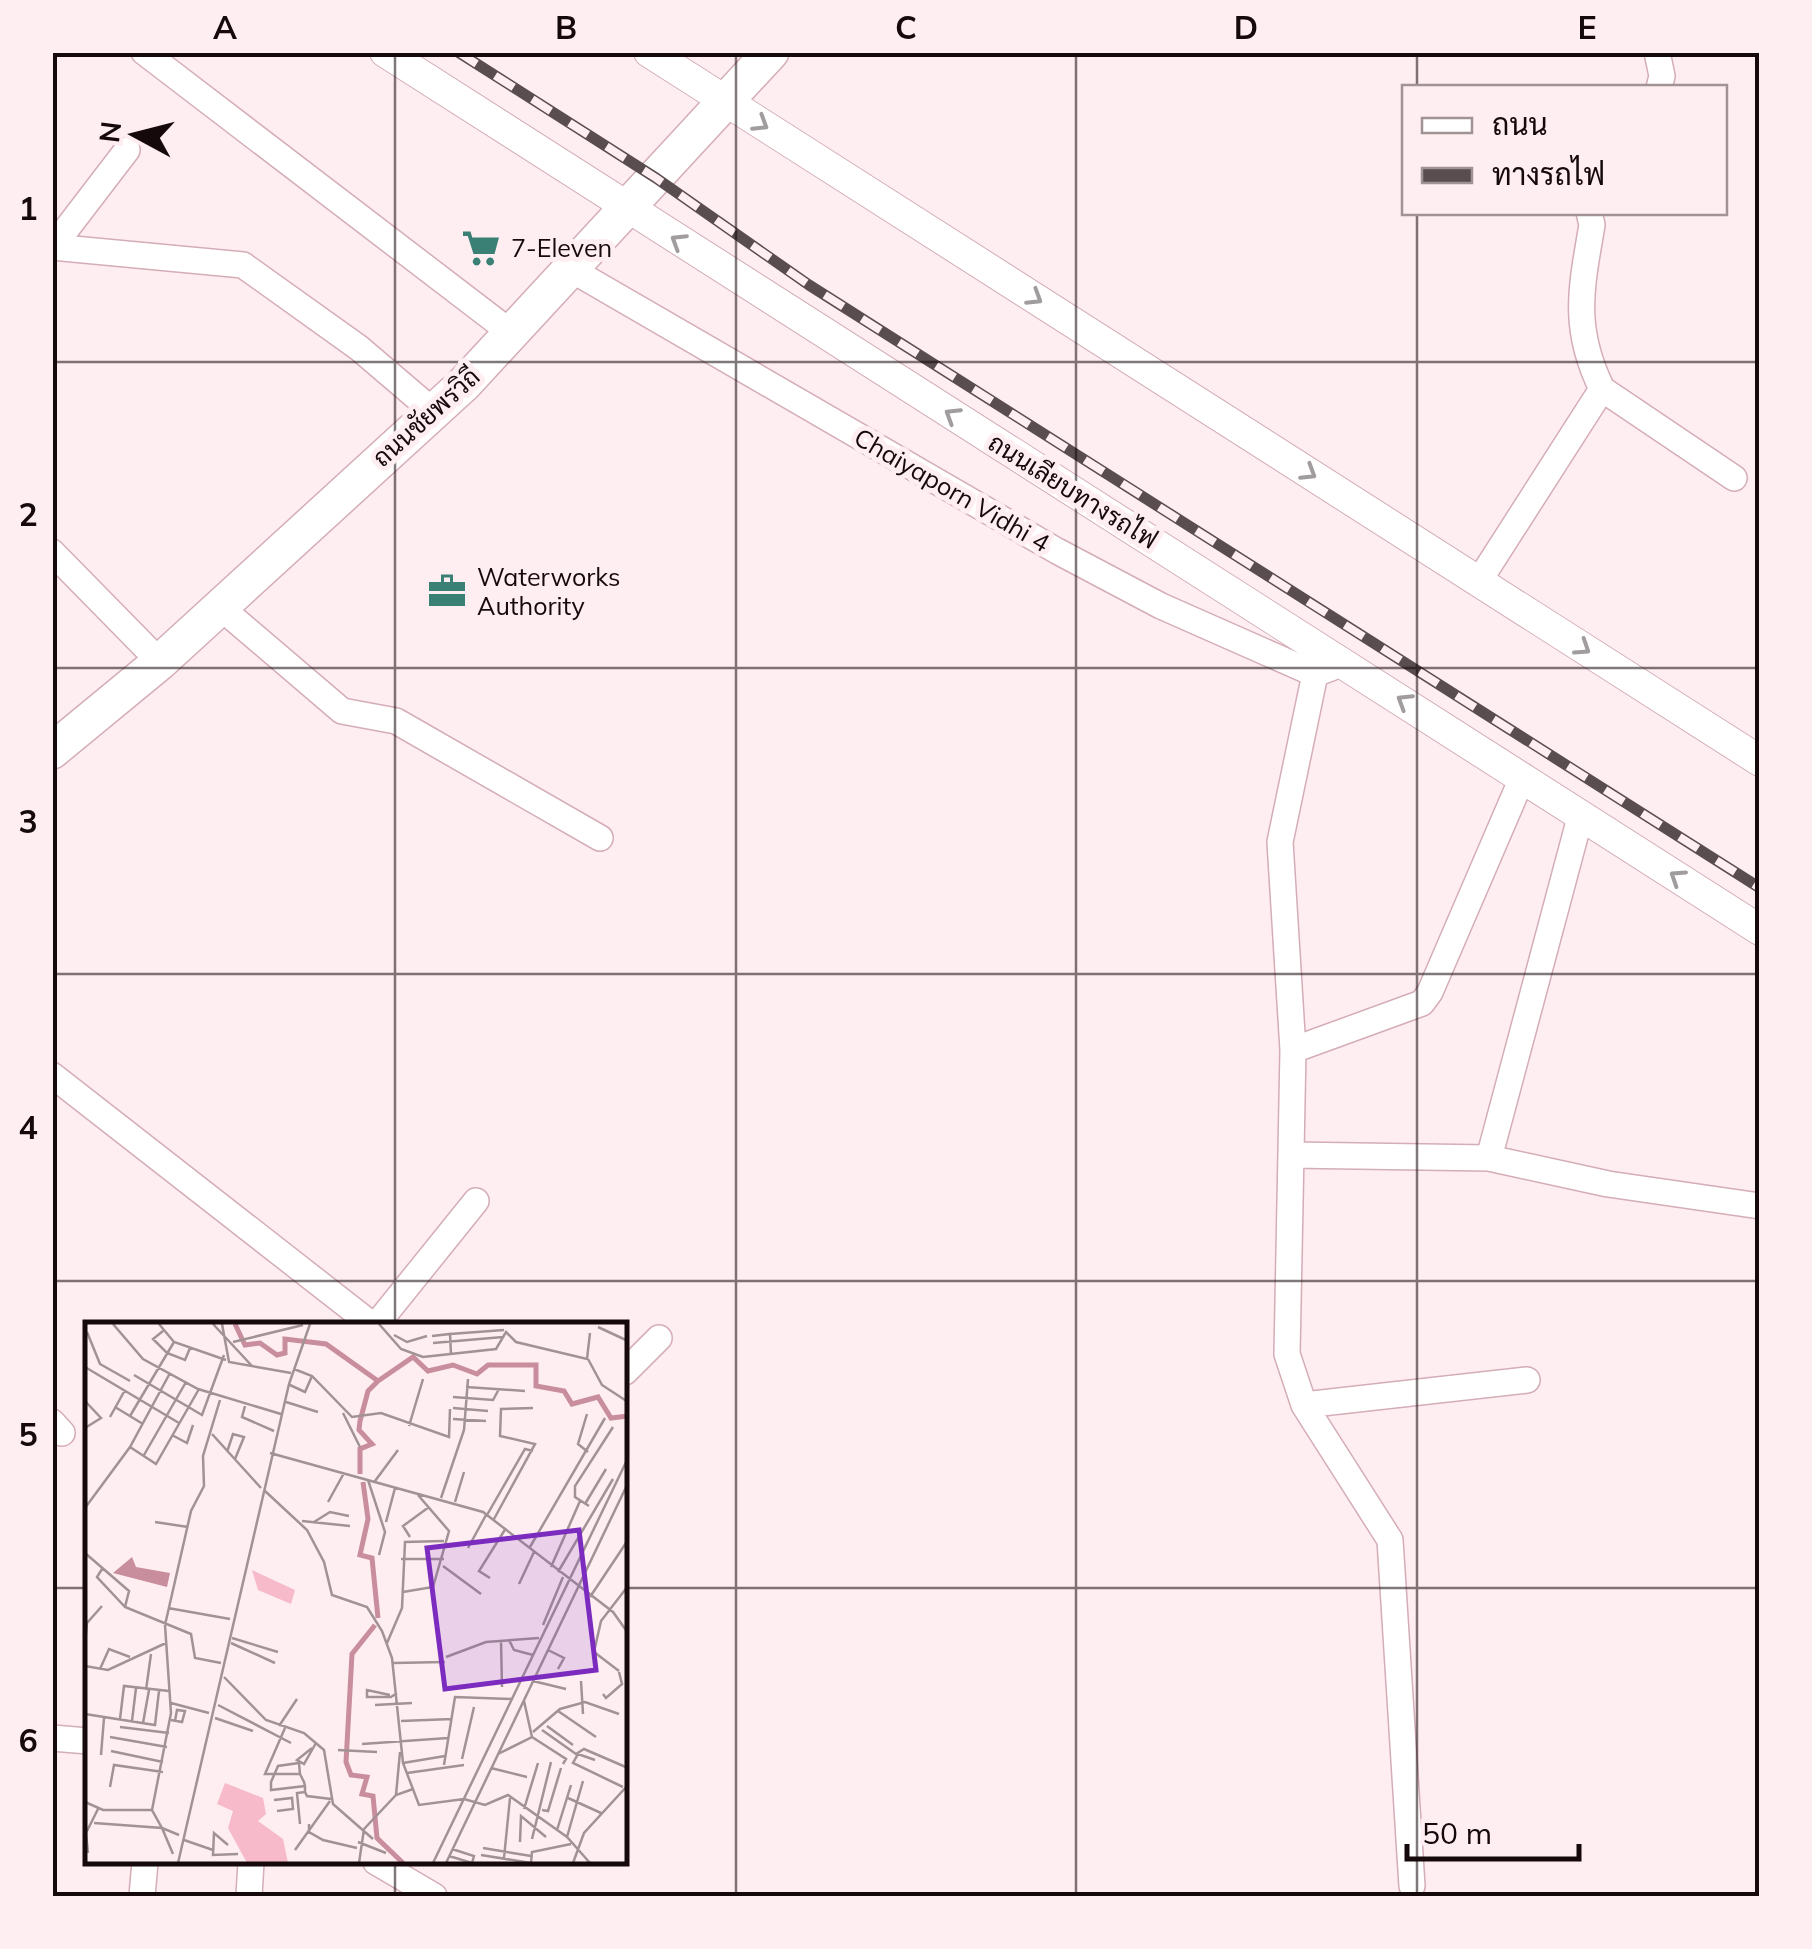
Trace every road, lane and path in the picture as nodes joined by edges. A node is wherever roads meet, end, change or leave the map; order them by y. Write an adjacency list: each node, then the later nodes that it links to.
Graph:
1 (144, 52): 13 (street)
2 (385, 52): 9 (street, ถนนเลียบทางรถไฟ)
3 (649, 52): 7 (street)
4 (771, 52): 7 (main road, ถนนชัยพรวิถี)
5 (1657, 52): 6 (street)
6 (1660, 85)
7 (726, 102): 9 (main road, ถนนชัยพรวิถี); 18 (street, one-way to 18)
8 (128, 150): 11 (street)
9 (628, 209): 12 (main road, ถนนชัยพรวิถี); 21 (street, ถนนเลียบทางรถไฟ, one-way to 9)
10 (1590, 215): 14 (street)
11 (53, 247): 15 (street)
12 (572, 270): 13 (main road, ถนนชัยพรวิถี); 22 (street, Chaiyaporn Vidhi 4)
13 (514, 334): 15 (main road, ถนนชัยพรวิถี)
14 (1602, 389): 16 (street); 18 (street)
15 (434, 412): 19 (main road, ถนนชัยพรวิถี)
16 (1734, 478)
17 (52, 552): 20 (street)
18 (1479, 581): 24 (street, one-way to 24)
19 (220, 606): 20 (main road, ถนนชัยพรวิถี); 27 (street)
20 (160, 662): 23 (main road, ถนนชัยพรวิถี)
21 (1345, 664): 22 (street); 25 (street, ถนนเลียบทางรถไฟ, one-way to 21)
22 (1315, 674): 29 (street)
23 (52, 751)
24 (1760, 760)
25 (1523, 776): 26 (street, ถนนเลียบทางรถไฟ); 29 (street)
26 (1581, 814): 28 (street, ถนนเลียบทางรถไฟ, one-way to 26); 32 (street)
27 (600, 838)
28 (1760, 930)
29 (1293, 1050): 31 (street)
30 (52, 1076): 35 (street)
31 (1291, 1155): 32 (street); 40 (street)
32 (1489, 1158): 34 (street)
33 (476, 1201): 36 (street)
34 (1760, 1206)
35 (371, 1322)
36 (376, 1322)
37 (659, 1338): 38 (street)
38 (628, 1369)
39 (1527, 1380): 40 (street)
40 (1304, 1405): 46 (street)
41 (52, 1738): 42 (street)
42 (85, 1741)
43 (145, 1864): 47 (street)
44 (251, 1864): 48 (street)
45 (379, 1864): 49 (street)
46 (1412, 1886)
47 (142, 1896)
48 (248, 1896)
49 (434, 1896)

